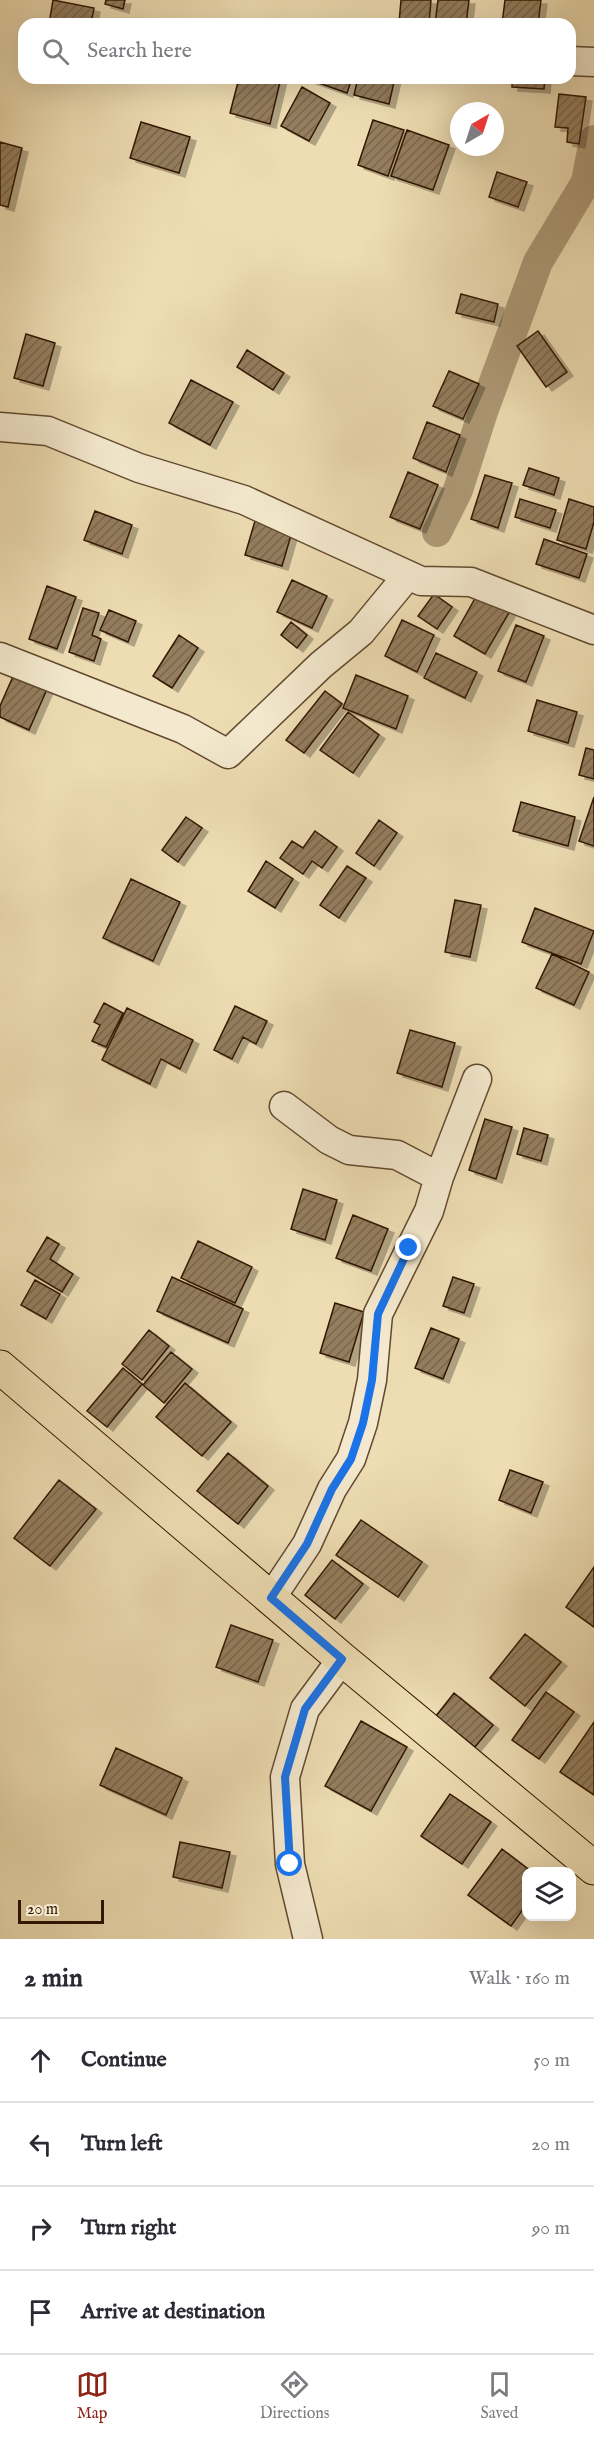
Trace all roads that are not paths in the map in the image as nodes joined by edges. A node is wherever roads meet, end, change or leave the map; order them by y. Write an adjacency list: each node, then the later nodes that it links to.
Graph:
1 (576, 60): 2 (street)
2 (594, 62)
3 (0, 427): 4 (street)
4 (408, 575): 5 (street); 6 (street)
5 (594, 630)
6 (0, 657)
7 (477, 1079): 9 (street)
8 (284, 1106): 9 (street)
9 (439, 1177): 11 (street)
10 (0, 1367): 11 (main road)
11 (271, 1598): 12 (main road)
12 (342, 1659): 13 (main road); 14 (street)
13 (594, 1868)
14 (308, 1939)

